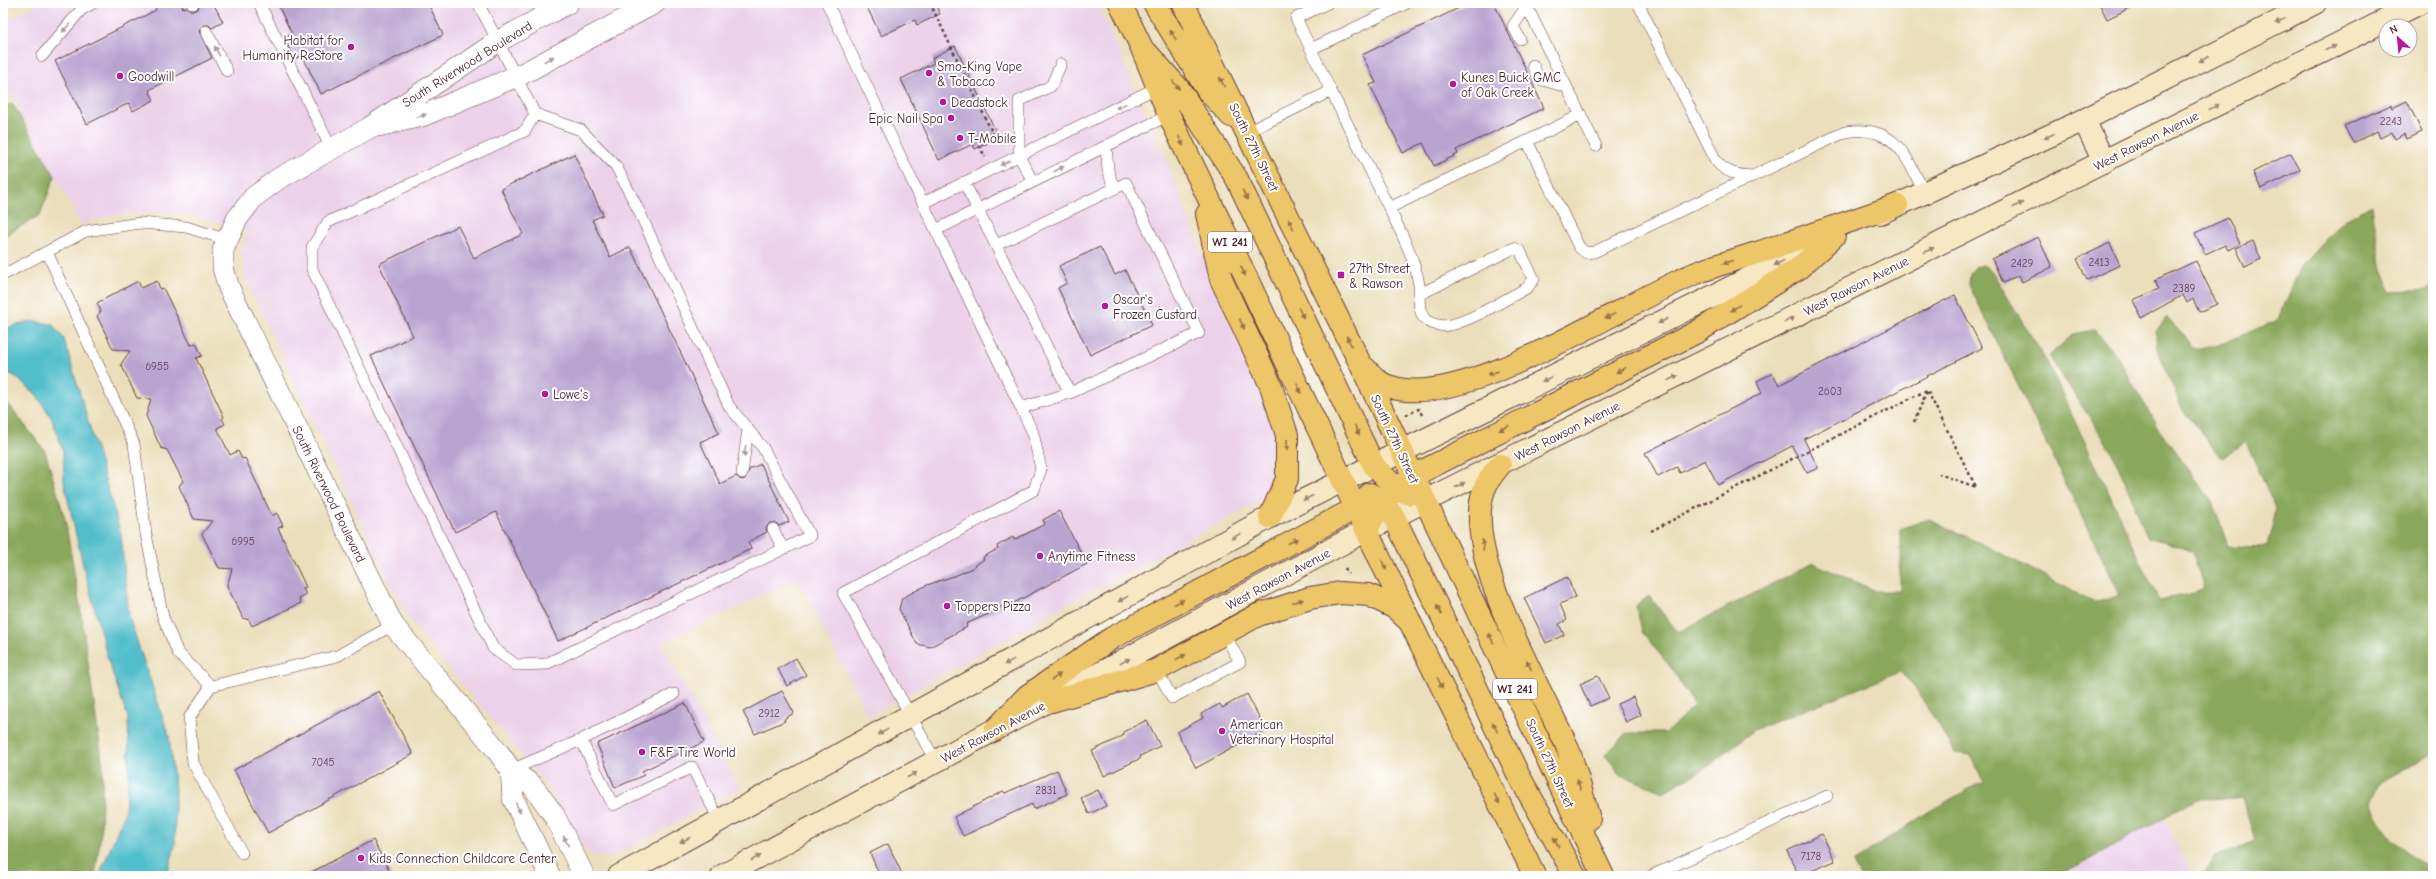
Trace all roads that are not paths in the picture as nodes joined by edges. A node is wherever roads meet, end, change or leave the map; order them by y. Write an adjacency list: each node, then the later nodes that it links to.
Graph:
1 (93, 3): 21 (lane, one-way to 21)
2 (259, 3): 38 (lane)
3 (478, 3): 18 (lane)
4 (568, 3): 18 (street, South Riverwood Boulevard)
5 (654, 3): 25 (street, South Riverwood Boulevard, one-way to 5)
6 (827, 3): 47 (lane)
7 (1120, 3): 19 (main road, South 27th Street / WI 241)
8 (1154, 3): 34 (main road, one-way to 8)
9 (1183, 3): 34 (main road, South 27th Street / WI 241, one-way to 9)
10 (1328, 3): 20 (lane)
11 (1407, 3): 20 (lane)
12 (1638, 3): 41 (lane)
13 (2315, 3): 32 (main road, West Rawson Avenue, one-way to 32)
14 (2420, 3): 40 (main road, West Rawson Avenue, one-way to 14)
15 (1526, 4): 17 (lane); 26 (lane)
16 (206, 30): 24 (lane, one-way to 16)
17 (1520, 39)
18 (497, 42): 25 (lane); 33 (street, South Riverwood Boulevard)
19 (1140, 46): 27 (main road, South 27th Street / WI 241); 66 (main road, one-way to 66)
20 (1311, 50): 28 (lane)
21 (42, 56)
22 (1060, 64): 39 (lane)
23 (1533, 65): 26 (lane)
24 (228, 71)
25 (515, 77): 29 (lane); 33 (street, South Riverwood Boulevard, one-way to 25)
26 (1567, 87): 31 (lane)
27 (1156, 88): 30 (main road, South 27th Street / WI 241); 39 (lane, one-way to 39)
28 (1331, 91): 34 (lane); 49 (lane)
29 (535, 114): 61 (lane); 71 (lane)
30 (1169, 115): 36 (lane); 42 (main road, South 27th Street / WI 241, one-way to 42)
31 (1581, 115): 35 (lane); 37 (lane)
32 (2084, 120): 40 (main road); 46 (main road, West Rawson Avenue, one-way to 46)
33 (369, 128): 38 (street, South Riverwood Boulevard)
34 (1247, 132): 58 (main road, South 27th Street / WI 241, one-way to 34)
35 (1527, 141): 41 (lane); 49 (lane)
36 (1106, 146): 44 (lane, one-way to 36); 45 (lane)
37 (1596, 146)
38 (332, 150): 53 (street, South Riverwood Boulevard)
39 (1019, 156): 43 (lane, one-way to 43); 44 (lane)
40 (2104, 162): 63 (main road, West Rawson Avenue, one-way to 40)
41 (1753, 176): 46 (lane)
42 (1200, 180): 65 (main road, South 27th Street / WI 241, one-way to 65); 68 (main road, one-way to 68)
43 (964, 182): 47 (lane); 50 (lane)
44 (1033, 182): 50 (lane)
45 (1114, 189): 54 (lane); 59 (lane)
46 (1924, 192): 48 (main road, West Rawson Avenue)
47 (923, 203): 51 (lane)
48 (1897, 205): 52 (main road, West Rawson Avenue); 58 (main road, one-way to 58)
49 (1389, 208): 57 (lane)
50 (979, 209): 51 (lane); 54 (lane)
51 (936, 230): 60 (lane)
52 (1834, 236): 62 (main road, West Rawson Avenue, one-way to 62); 66 (main road, one-way to 66)
53 (228, 240): 55 (lane); 74 (street, South Riverwood Boulevard)
54 (996, 245): 59 (lane)
55 (47, 252): 56 (lane); 77 (lane)
56 (3, 275)
57 (1420, 294): 57 (lane)
58 (1359, 361): 62 (main road, South 27th Street / WI 241)
59 (1070, 393): 60 (lane)
60 (1021, 408): 80 (lane)
61 (748, 429): 64 (lane, one-way to 64); 71 (lane)
62 (1401, 452): 66 (main road, West Rawson Avenue); 66 (main road, South 27th Street / WI 241)
63 (1500, 465): 67 (main road, West Rawson Avenue, one-way to 63); 94 (main road, one-way to 63)
64 (742, 473)
65 (1343, 480): 66 (main road, South 27th Street / WI 241); 66 (main road, West Rawson Avenue); 68 (main road, West Rawson Avenue, one-way to 68)
66 (1384, 491): 67 (main road, West Rawson Avenue); 67 (main road, South 27th Street / WI 241); 70 (main road, South 27th Street / WI 241); 70 (main road, West Rawson Avenue); 81 (main road, one-way to 66); 93 (main road, one-way to 66)
67 (1426, 502): 94 (main road, South 27th Street / WI 241, one-way to 67)
68 (1270, 517): 80 (main road, West Rawson Avenue, one-way to 80)
69 (773, 529): 71 (lane)
70 (1367, 530): 72 (main road, West Rawson Avenue); 73 (main road, South 27th Street / WI 241, one-way to 73)
71 (782, 550)
72 (1214, 614): 75 (lane); 79 (main road, West Rawson Avenue, one-way to 72)
73 (1411, 624): 75 (main road, one-way to 73); 92 (main road, South 27th Street / WI 241, one-way to 92)
74 (393, 626): 77 (lane); 84 (street, South Riverwood Boulevard)
75 (1224, 633): 76 (main road, one-way to 75); 76 (lane)
76 (1157, 670): 79 (main road)
77 (211, 686): 87 (lane)
78 (674, 694): 82 (lane)
79 (1052, 701): 81 (main road, West Rawson Avenue)
80 (910, 717): 83 (lane); 86 (main road, West Rawson Avenue, one-way to 86)
81 (996, 730): 83 (main road, West Rawson Avenue)
82 (581, 740): 84 (lane); 86 (lane)
83 (936, 762): 91 (main road, West Rawson Avenue, one-way to 83)
84 (511, 770): 88 (street, one-way to 88); 89 (street, South Riverwood Boulevard, one-way to 84)
85 (1827, 796): 95 (lane)
86 (720, 822): 90 (main road, West Rawson Avenue, one-way to 90)
87 (242, 853)
88 (550, 876)
89 (584, 876)
90 (619, 876)
91 (722, 876)
92 (1535, 876)
93 (1575, 876)
94 (1605, 876)
95 (1651, 876)

